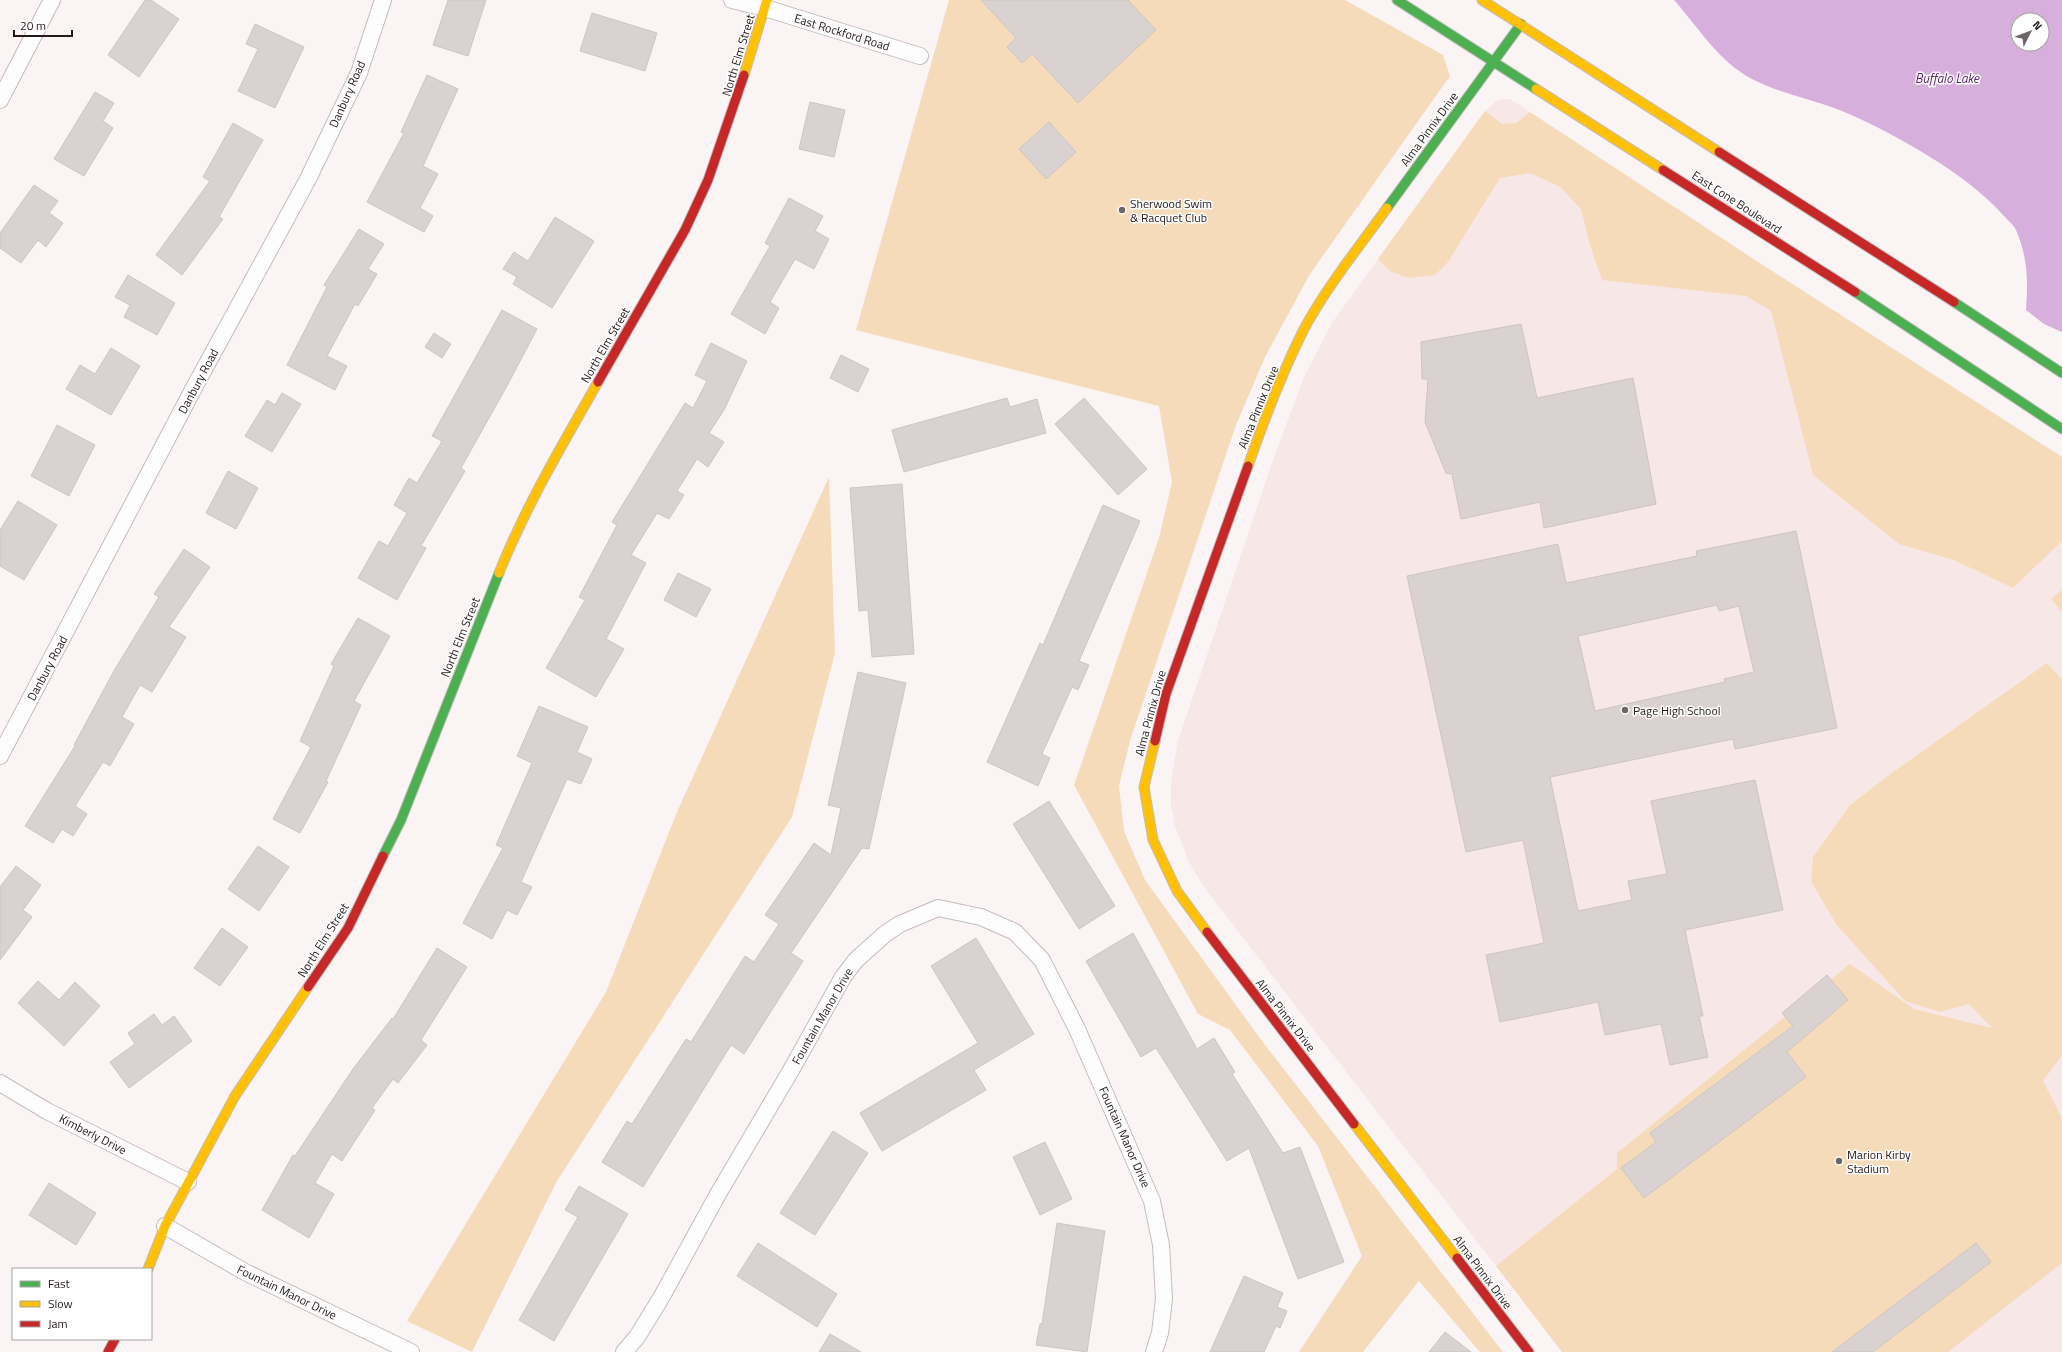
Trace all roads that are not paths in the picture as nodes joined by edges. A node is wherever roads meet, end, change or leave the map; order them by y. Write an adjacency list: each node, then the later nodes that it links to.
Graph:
1 (52, 0): 10 (street)
2 (383, 0): 13 (street, Danbury Road)
3 (732, 0): 6 (street, East Rockford Road)
4 (1397, 0): 9 (main road, East Cone Boulevard)
5 (1482, 0): 7 (main road)
6 (766, 4): 8 (street, East Rockford Road); 15 (main road, North Elm Street)
7 (1520, 24): 9 (main road, Alma Pinnix Drive); 11 (main road)
8 (920, 56)
9 (1492, 62): 12 (main road, East Cone Boulevard); 23 (main road, Alma Pinnix Drive)
10 (0, 100)
11 (2062, 373)
12 (2062, 429)
13 (0, 756)
14 (0, 1083): 15 (street, Kimberly Drive)
15 (188, 1182): 16 (main road, North Elm Street)
16 (165, 1226): 17 (main road, North Elm Street); 20 (street, Fountain Manor Drive)
17 (148, 1268)
18 (114, 1340): 19 (main road)
19 (108, 1352)
20 (411, 1352)
21 (624, 1352): 22 (street, Fountain Manor Drive)
22 (1154, 1352)
23 (1529, 1352)

